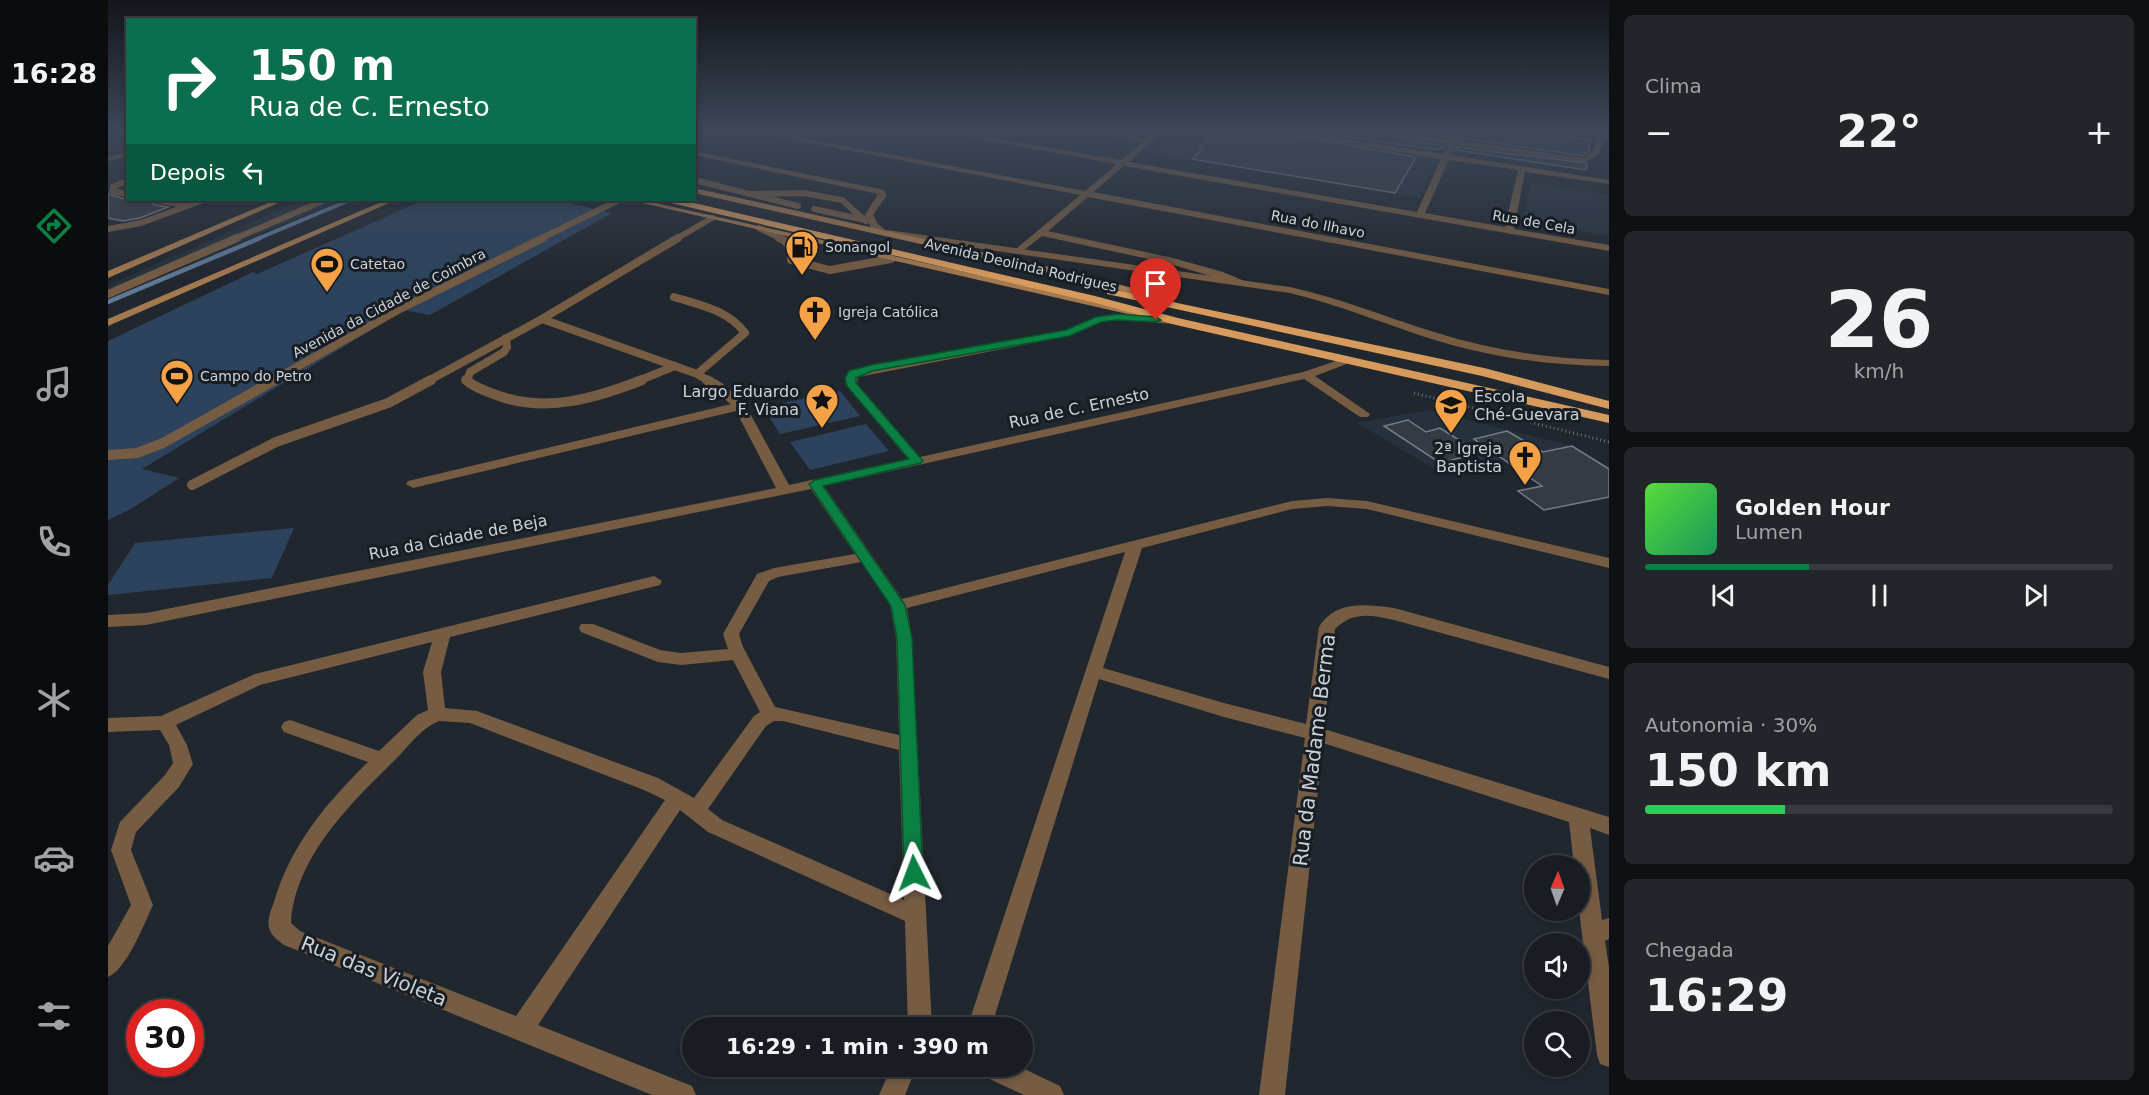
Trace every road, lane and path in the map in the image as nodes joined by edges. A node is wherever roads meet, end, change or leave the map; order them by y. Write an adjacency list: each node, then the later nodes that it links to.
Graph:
1 (819, 179): 33 (street)
2 (1009, 179): 17 (street, Rua do Ilhavo)
3 (1105, 179): 17 (street)
4 (1211, 179): 31 (street, Rua de Cela)
5 (1437, 179): 31 (street)
6 (1520, 179): 36 (street)
7 (1590, 179): 11 (street)
8 (126, 180): 12 (lane)
9 (126, 180): 14 (lane)
10 (696, 180): 16 (lane)
11 (1609, 182)
12 (108, 185)
13 (696, 190): 37 (main road)
14 (110, 191): 15 (lane)
15 (126, 194)
16 (750, 194): 28 (lane); 33 (lane)
17 (1088, 194): 38 (street); 44 (street, Rua do Ilhavo)
18 (697, 200): 47 (highway, Avenida Deolinda Rodrigues); 49 (highway, Avenida Deolinda Rodrigues)
19 (161, 201): 27 (lane)
20 (200, 201): 27 (lane)
21 (279, 201): 42 (main road)
22 (323, 201): 45 (lane)
23 (389, 201): 30 (main road)
24 (399, 201): 30 (main road)
25 (617, 201): 63 (lane, Avenida da Cidade de Coimbra)
26 (637, 201): 32 (main road)
27 (187, 206): 35 (lane)
28 (798, 206)
29 (814, 209): 33 (lane)
30 (363, 211): 50 (main road)
31 (1420, 215): 36 (street, Rua de Cela)
32 (711, 218): 34 (main road); 48 (lane)
33 (868, 221): 37 (street)
34 (759, 228): 41 (main road); 41 (lane)
35 (108, 229)
36 (1509, 231): 39 (street, Rua de Cela)
37 (883, 232): 40 (street); 47 (main road)
38 (1042, 232): 40 (street); 43 (street)
39 (1609, 248)
40 (1019, 251): 43 (street)
41 (891, 259): 49 (main road)
42 (108, 275)
43 (1244, 283): 53 (street)
44 (1609, 292)
45 (108, 294)
46 (674, 297): 55 (lane)
47 (1188, 309): 58 (highway, Avenida Deolinda Rodrigues)
48 (542, 319): 51 (lane); 54 (lane)
49 (1176, 321): 52 (highway, Avenida Deolinda Rodrigues); 64 (street)
50 (108, 323)
51 (506, 338): 54 (lane); 67 (lane)
52 (1348, 360): 56 (street, Rua de C. Ernesto); 61 (highway, Avenida Deolinda Rodrigues)
53 (1609, 363)
54 (675, 366): 55 (lane)
55 (697, 374): 59 (lane)
56 (1306, 375): 60 (street); 64 (street, Rua de C. Ernesto)
57 (1407, 391): 62 (path)
58 (1609, 405)
59 (740, 406): 65 (street); 68 (street)
60 (1364, 414)
61 (1609, 419)
62 (1609, 442)
63 (108, 455)
64 (917, 461): 66 (street, Rua de C. Ernesto)
65 (413, 483)
66 (815, 484): 68 (street, Rua da Cidade de Beja); 71 (street)
67 (192, 485)
68 (784, 489): 76 (street, Rua da Cidade de Beja)
69 (1135, 546): 72 (street); 75 (street); 80 (street)
70 (1609, 554): 72 (street)
71 (863, 557): 75 (street); 79 (street)
72 (1587, 557): 73 (street)
73 (1609, 562)
74 (654, 581): 78 (street)
75 (898, 605): 88 (street)
76 (108, 621)
77 (587, 628): 79 (street)
78 (443, 633): 82 (street); 84 (street)
79 (738, 654): 83 (street)
80 (1092, 670): 87 (street); 98 (street)
81 (1609, 673): 87 (street, Rua da Madame Berma)
82 (437, 714): 89 (street, Rua das Violeta); 90 (street)
83 (770, 714): 88 (street); 91 (street)
84 (165, 722): 85 (street); 96 (street)
85 (108, 725)
86 (290, 727): 89 (street)
87 (1314, 733): 92 (street); 106 (street, Rua da Madame Berma)
88 (908, 745): 94 (street)
89 (383, 760): 99 (street, Rua das Violeta)
90 (678, 797): 91 (street); 99 (street)
91 (695, 812): 94 (street)
92 (1578, 816): 93 (street); 95 (street)
93 (1609, 826)
94 (916, 916): 97 (street)
95 (1601, 932): 100 (street)
96 (108, 966)
97 (920, 1017)
98 (982, 1017)
99 (521, 1029): 103 (street, Rua das Violeta)
100 (1609, 1055)
101 (900, 1077): 104 (street)
102 (1013, 1077): 105 (street)
103 (683, 1095)
104 (891, 1095)
105 (1051, 1095)
106 (1272, 1095)

